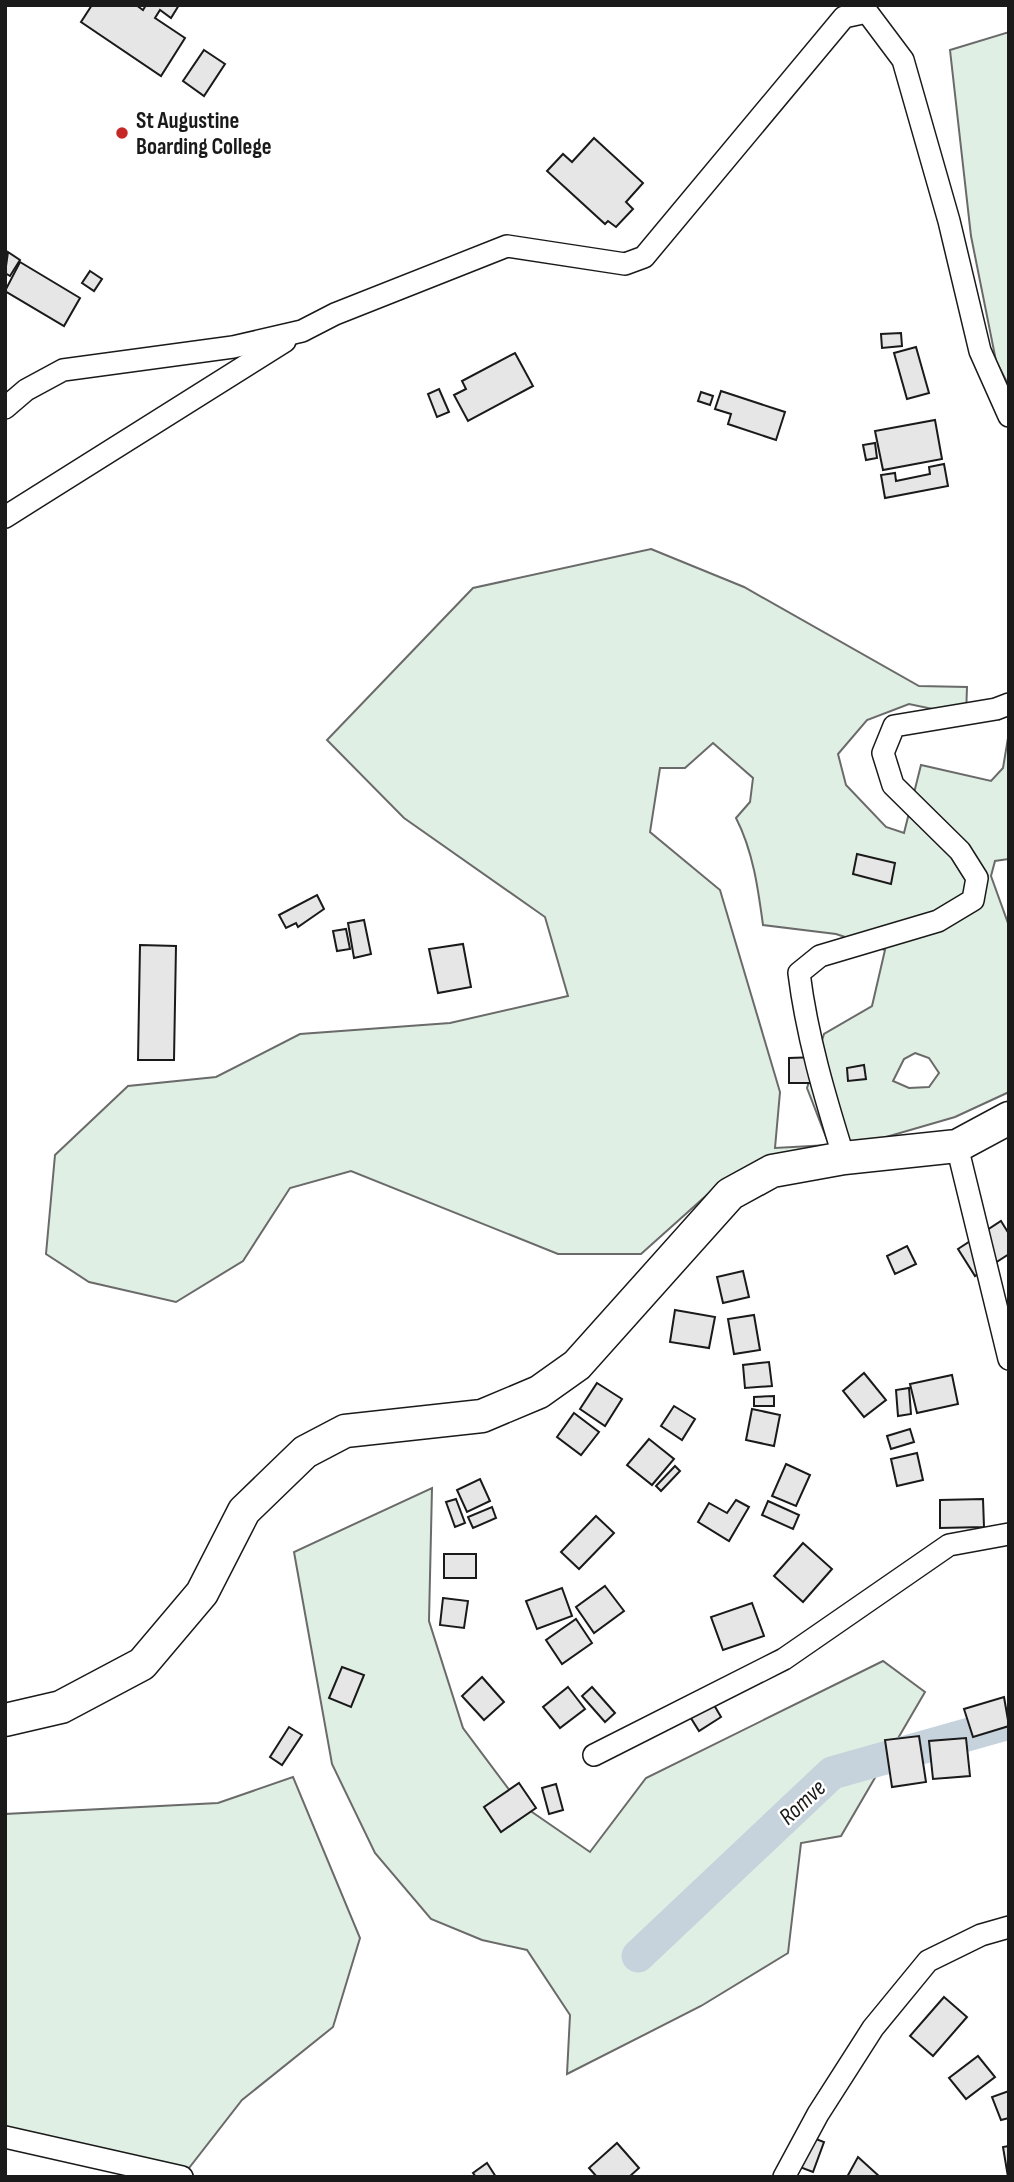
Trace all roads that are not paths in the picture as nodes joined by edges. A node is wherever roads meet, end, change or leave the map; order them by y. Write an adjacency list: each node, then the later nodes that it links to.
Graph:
1 (302, 331): 2 (street); 3 (street); 4 (street)
2 (5, 408)
3 (1009, 416)
4 (5, 517)
5 (1009, 704): 8 (street)
6 (1009, 1118): 7 (highway)
7 (957, 1146): 8 (highway); 9 (street)
8 (845, 1158): 11 (highway)
9 (1009, 1359)
10 (1009, 1534): 12 (street)
11 (5, 1720)
12 (594, 1755)
13 (1009, 1927): 16 (street)
14 (5, 2137): 15 (street)
15 (182, 2177)
16 (784, 2177)

